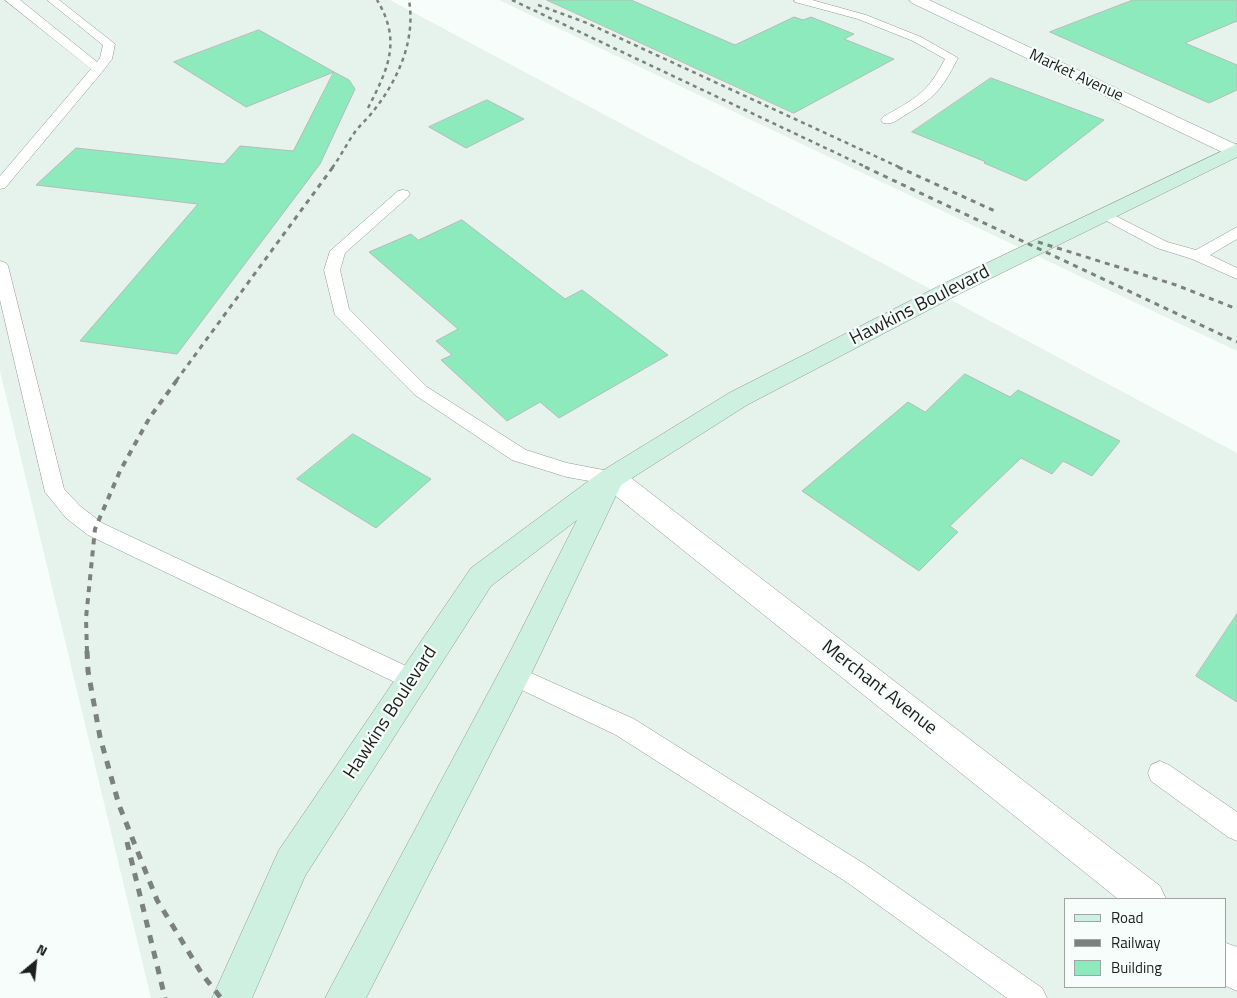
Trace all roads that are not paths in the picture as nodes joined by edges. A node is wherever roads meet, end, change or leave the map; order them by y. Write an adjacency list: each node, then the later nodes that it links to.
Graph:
1 (10, 0): 5 (lane)
2 (52, 0): 5 (lane)
3 (799, 0): 6 (lane)
4 (917, 0): 7 (street, Market Avenue)
5 (98, 69): 8 (lane)
6 (888, 120)
7 (1236, 151): 11 (main road, Hawkins Boulevard)
8 (6, 170): 9 (lane)
9 (0, 185)
10 (403, 194): 16 (lane)
11 (1106, 214): 13 (lane); 16 (main road, Hawkins Boulevard)
12 (1237, 232): 13 (lane)
13 (1198, 256): 15 (lane)
14 (0, 266): 18 (lane)
15 (1237, 274)
16 (612, 478): 17 (main road); 18 (main road, Hawkins Boulevard); 21 (street, Merchant Avenue)
17 (513, 676): 25 (main road); 26 (lane)
18 (412, 680): 24 (main road, Hawkins Boulevard)
19 (1160, 772): 20 (lane)
20 (1237, 828)
21 (1145, 898)
22 (1227, 963): 23 (street)
23 (1237, 971)
24 (232, 998)
25 (345, 998)
26 (1032, 998)

